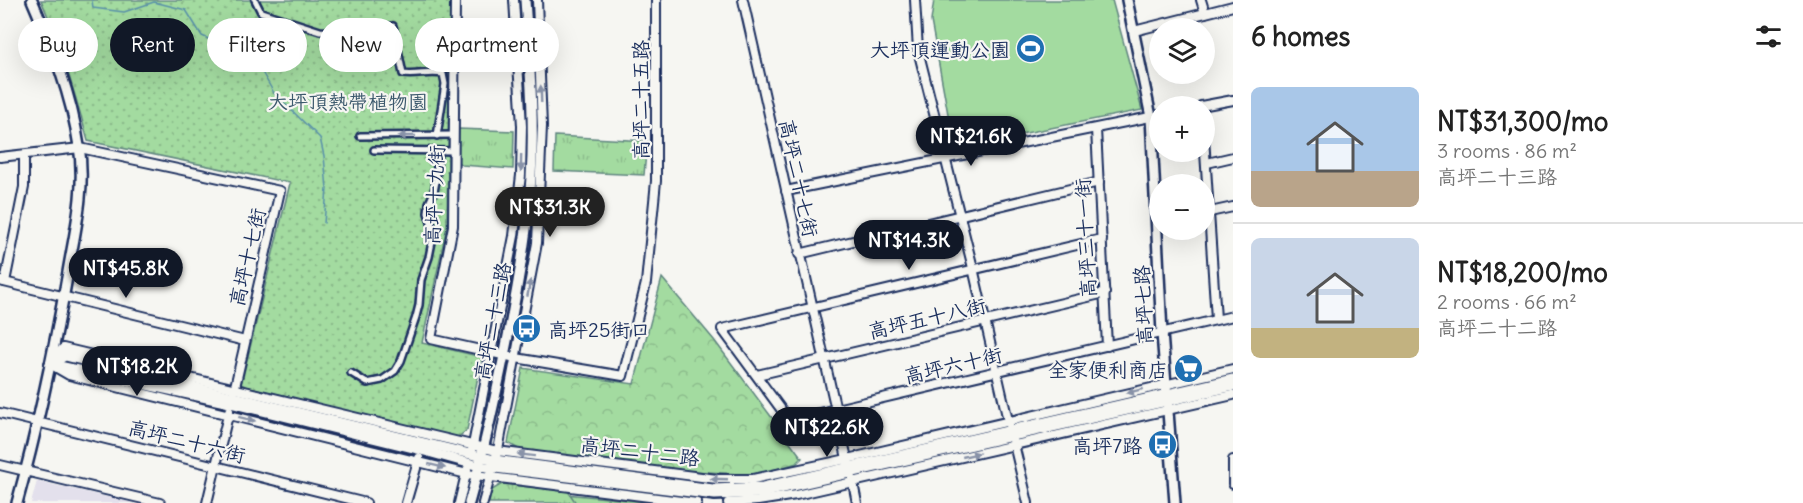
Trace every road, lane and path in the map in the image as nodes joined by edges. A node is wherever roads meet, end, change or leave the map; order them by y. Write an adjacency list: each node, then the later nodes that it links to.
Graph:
1 (32, 0): 23 (street)
2 (255, 0): 22 (street)
3 (455, 0): 20 (street, 高坪十九街)
4 (514, 0): 53 (street, 高坪二十三路, one-way to 53)
5 (525, 0): 54 (street, 高坪二十三路)
6 (537, 0): 55 (street, 高坪二十三路, one-way to 6)
7 (656, 0): 55 (street, 高坪二十五路)
8 (743, 0): 35 (street, 高坪二十七街)
9 (915, 0): 30 (street)
10 (1127, 0): 14 (street, 高坪七路)
11 (1201, 0): 13 (street)
12 (1233, 6): 13 (street)
13 (1204, 13): 14 (street)
14 (1134, 31): 15 (street, 高坪七路)
15 (1150, 96)
16 (1233, 100): 17 (street)
17 (1215, 103)
18 (1149, 117): 19 (street)
19 (1096, 129): 30 (street); 34 (street, 高坪三十一街)
20 (454, 135): 22 (street); 26 (street, 高坪十九街)
21 (360, 136): 22 (street, one-way to 21)
22 (437, 136)
23 (80, 148): 27 (street, 高坪十七街); 45 (street); 51 (street, 高坪十七街)
24 (374, 150): 25 (street)
25 (438, 151): 26 (street); 60 (street)
26 (454, 151): 53 (street, 高坪十九街)
27 (24, 155): 28 (street, 高坪十七街); 43 (street)
28 (0, 157)
29 (1233, 157): 32 (street)
30 (946, 159): 35 (street); 38 (street)
31 (1156, 162): 50 (street, 高坪七路)
32 (1207, 163): 33 (street)
33 (1208, 174)
34 (1099, 182): 38 (street); 39 (street, 高坪三十一街)
35 (786, 191): 41 (street, 高坪二十七街)
36 (1233, 207): 37 (street)
37 (1215, 211)
38 (959, 214): 41 (street); 42 (street)
39 (1102, 239): 42 (street); 44 (street, 高坪三十一街)
40 (1212, 240): 48 (street)
41 (799, 254): 46 (street, 高坪二十七街)
42 (973, 268): 46 (street); 49 (street)
43 (2, 281): 45 (street)
44 (1105, 293): 49 (street, 高坪五十八街); 52 (street, 高坪三十一街)
45 (64, 296): 51 (street); 57 (street)
46 (812, 308): 56 (street, 高坪二十七街); 61 (street, 高坪六十街)
47 (1233, 316): 48 (street, 高坪六十街)
48 (1216, 319): 50 (street, 高坪六十街)
49 (985, 321): 56 (street, 高坪五十八街); 59 (street)
50 (1162, 333): 52 (street, 高坪六十街); 63 (street, 高坪七路)
51 (245, 342): 66 (street, 高坪十七街)
52 (1107, 346): 59 (street, 高坪六十街)
53 (492, 353): 54 (street, 高坪十九街); 74 (street, 高坪二十三路)
54 (504, 356): 55 (street, 高坪十九街); 77 (street, 高坪二十三路)
55 (516, 358): 78 (street, 高坪二十三路)
56 (824, 359): 61 (street, 高坪五十八街); 68 (street, 高坪二十七街)
57 (50, 364): 66 (street, 高坪二十二路); 66 (street, 高坪二十二路); 70 (street, 高坪二十二路); 71 (street)
58 (1233, 369): 63 (street, 高坪二十二路)
59 (996, 372): 68 (street, 高坪六十街); 72 (street)
60 (351, 373)
61 (757, 375): 68 (street, 高坪六十街)
62 (1233, 380): 67 (street, 高坪二十二路)
63 (1166, 384): 67 (street, 高坪七路); 72 (street, 高坪二十二路, one-way to 72)
64 (1233, 386): 67 (street, 高坪二十二路)
65 (1233, 395): 67 (street, 高坪二十二路)
66 (232, 396): 70 (street, 高坪十七街); 73 (street, 高坪二十二路); 73 (street, 高坪二十二路)
67 (1168, 402): 72 (street, 高坪二十二路); 72 (street, 高坪二十二路); 96 (street, 高坪七路)
68 (835, 409): 81 (street, 高坪二十七街)
69 (0, 413): 71 (street, 高坪二十六街)
70 (228, 415): 76 (street, 高坪二十二路, one-way to 76); 80 (street, 高坪十七街)
71 (38, 421): 80 (street, 高坪二十六街); 82 (street)
72 (1012, 433): 81 (street, 高坪二十二路); 81 (street, 高坪二十二路); 95 (street)
73 (423, 442): 74 (street, 高坪二十二路); 74 (street, 高坪二十二路); 76 (street)
74 (470, 460): 76 (street, 高坪二十二路, one-way to 74); 77 (street, 高坪二十二路); 77 (street, 高坪二十二路); 89 (street, 高坪二十三路)
75 (1233, 460): 83 (street)
76 (418, 461): 88 (street)
77 (480, 462): 78 (street, 高坪二十二路); 78 (street, 高坪二十二路); 90 (street, 高坪二十三路)
78 (494, 464): 81 (street, 高坪二十二路, one-way to 78); 81 (street, 高坪二十二路); 91 (street, 高坪二十三路); 92 (street, 高坪二十二路)
79 (0, 465): 82 (street)
80 (216, 465): 86 (street, 高坪十七街); 87 (street, 高坪二十六街)
81 (850, 470): 93 (street, 高坪二十二路); 94 (street, 高坪二十七街)
82 (26, 471): 84 (street); 85 (street)
83 (1233, 484)
84 (17, 503)
85 (160, 503)
86 (207, 503)
87 (366, 503)
88 (406, 503)
89 (459, 503)
90 (469, 503)
91 (483, 503)
92 (697, 503)
93 (728, 503)
94 (857, 503)
95 (1028, 503)
96 (1175, 503)

